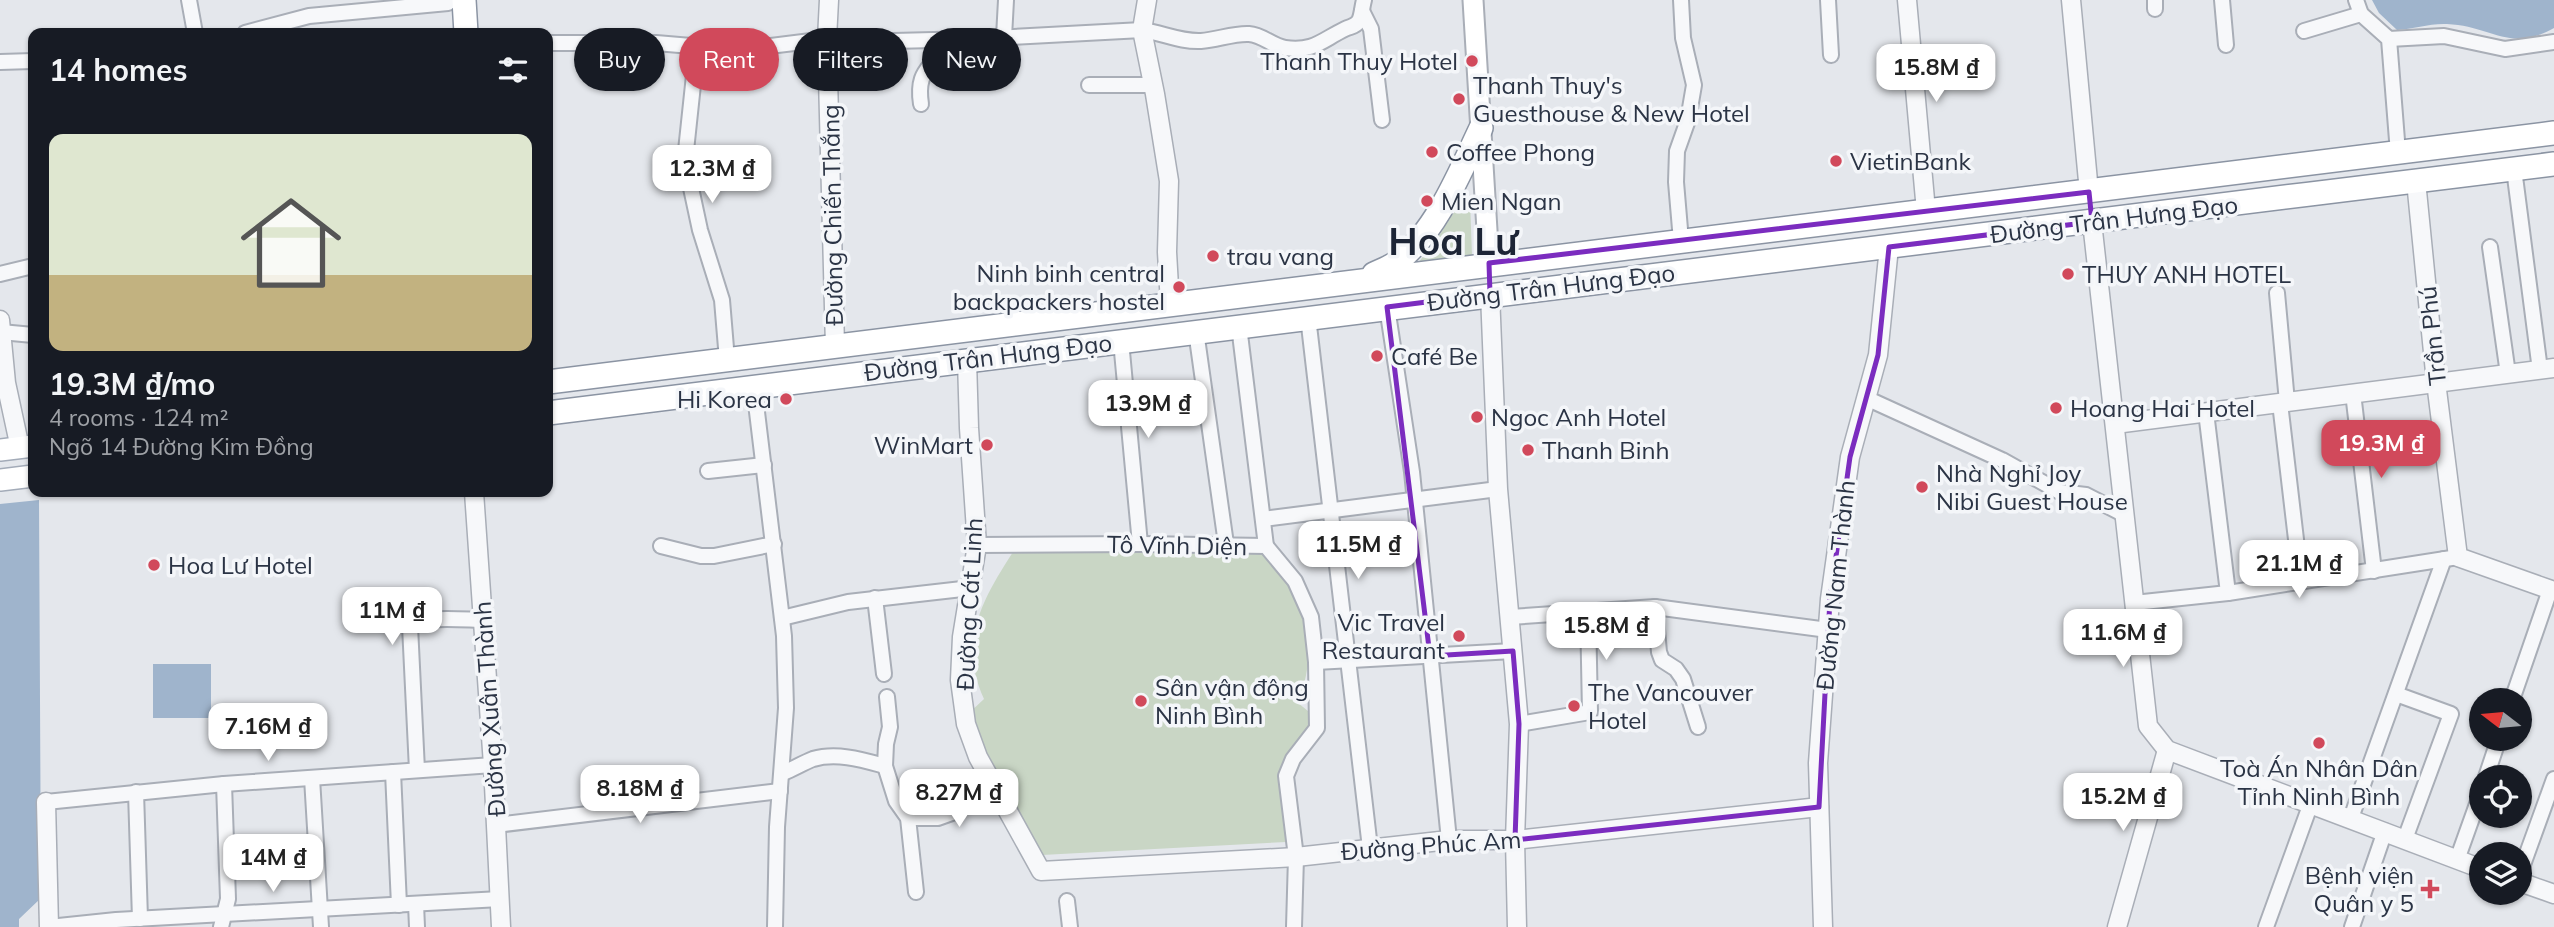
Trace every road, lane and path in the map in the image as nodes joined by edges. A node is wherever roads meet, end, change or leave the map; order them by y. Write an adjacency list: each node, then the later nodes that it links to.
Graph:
1 (189, 0): 14 (street)
2 (829, 0): 18 (street, Đường Chiến Thắng)
3 (1006, 0): 19 (street)
4 (1147, 0): 20 (street)
5 (1474, 0): 38 (main road)
6 (1681, 0): 47 (street)
7 (1828, 0): 28 (street)
8 (1907, 0): 45 (street)
9 (2071, 0): 44 (street)
10 (2222, 0): 27 (street)
11 (453, 1): 15 (street); 16 (highway); 17 (highway)
12 (1363, 6): 20 (street); 37 (street)
13 (2358, 7): 21 (street); 23 (street)
14 (193, 28)
15 (264, 28)
16 (450, 28)
17 (464, 28)
18 (828, 28)
19 (1004, 28)
20 (1142, 30): 22 (street); 33 (street)
21 (2304, 32)
22 (1021, 36)
23 (2389, 39): 24 (street); 40 (street)
24 (2554, 42)
25 (553, 43): 26 (street)
26 (679, 45)
27 (2226, 45)
28 (1831, 55)
29 (28, 61): 30 (street)
30 (0, 62)
31 (922, 77): 36 (street)
32 (1089, 85): 33 (street)
33 (1154, 85): 56 (street)
34 (692, 91): 66 (street)
35 (828, 91): 65 (street, Đường Chiến Thắng)
36 (921, 104)
37 (1382, 120)
38 (1481, 128): 50 (main road); 53 (highway)
39 (2554, 133): 40 (highway, Đường Trân Hưng Đạo)
40 (2406, 152): 43 (highway); 44 (highway, Đường Trân Hưng Đạo)
41 (2554, 164): 42 (highway, Đường Trân Hưng Đạo)
42 (2514, 169): 43 (highway, Đường Trân Hưng Đạo); 68 (street)
43 (2416, 181): 46 (highway, Đường Trân Hưng Đạo); 71 (street, Trần Phú)
44 (2089, 192): 45 (highway, Đường Trân Hưng Đạo); 46 (highway)
45 (1926, 211): 47 (highway, Đường Trân Hưng Đạo)
46 (2092, 222): 48 (highway, Đường Trân Hưng Đạo); 78 (street)
47 (1681, 241): 50 (highway, Đường Trân Hưng Đạo)
48 (1889, 247): 54 (highway, Đường Trân Hưng Đạo); 74 (street, Đường Nam Thành)
49 (2490, 247): 69 (street)
50 (1489, 263): 53 (highway, Đường Trân Hưng Đạo); 54 (highway)
51 (28, 267): 52 (street)
52 (0, 274)
53 (1363, 280): 56 (highway, Đường Trân Hưng Đạo)
54 (1490, 293): 57 (highway, Đường Trân Hưng Đạo); 85 (street)
55 (2277, 293): 75 (street)
56 (1170, 304): 65 (highway, Đường Trân Hưng Đạo)
57 (1387, 307): 58 (highway, Đường Trân Hưng Đạo); 87 (street)
58 (1308, 317): 60 (highway, Đường Trân Hưng Đạo); 88 (street)
59 (0, 320): 62 (street)
60 (1239, 326): 61 (highway, Đường Trân Hưng Đạo); 90 (street)
61 (1196, 331): 64 (highway, Đường Trân Hưng Đạo); 93 (street)
62 (1, 332): 63 (street); 79 (street)
63 (28, 335)
64 (1121, 341): 67 (highway, Đường Trân Hưng Đạo); 92 (street)
65 (835, 346): 66 (highway, Đường Trân Hưng Đạo)
66 (727, 360): 70 (highway, Đường Trân Hưng Đạo)
67 (967, 360): 72 (highway, Đường Trân Hưng Đạo); 94 (street, Đường Cát Linh)
68 (2547, 369): 69 (street)
69 (2508, 374): 71 (street)
70 (553, 381)
71 (2436, 382): 73 (street); 97 (street, Trần Phú)
72 (754, 387): 76 (highway, Đường Trân Hưng Đạo); 81 (street)
73 (2353, 393): 75 (street); 98 (street)
74 (1866, 398): 89 (street); 110 (street, Đường Nam Thành)
75 (2284, 402): 77 (street); 99 (street)
76 (553, 412)
77 (2206, 412): 78 (street); 102 (street)
78 (2115, 424): 89 (street)
79 (7, 427): 80 (street)
80 (18, 448)
81 (764, 465): 82 (street); 91 (street)
82 (708, 471)
83 (28, 477): 84 (main road)
84 (0, 480)
85 (1498, 489): 87 (street); 107 (street)
86 (474, 497): 109 (street, Đường Xuân Thành)
87 (1414, 499): 88 (street); 112 (street)
88 (1331, 510): 90 (street); 114 (street)
89 (2125, 515): 104 (street)
90 (1263, 519): 96 (street)
91 (774, 544): 95 (street); 108 (street)
92 (1140, 544): 93 (street, Tô Vĩnh Diện); 94 (street, Tô Vĩnh Diện)
93 (1226, 544): 96 (street, Tô Vĩnh Diện)
94 (977, 545): 100 (street, Đường Cát Linh)
95 (662, 546)
96 (1266, 546): 113 (street, Tô Vĩnh Diện)
97 (2451, 558): 98 (street); 101 (street); 117 (street)
98 (2374, 571): 99 (street)
99 (2301, 582): 102 (street)
100 (971, 588): 103 (street); 130 (street, Đường Cát Linh)
101 (2552, 590): 116 (street)
102 (2228, 593): 104 (street)
103 (875, 598): 108 (street); 115 (street)
104 (2134, 603): 121 (street)
105 (1655, 607): 106 (street); 110 (street); 120 (street)
106 (1588, 612): 107 (street); 119 (street)
107 (1510, 617): 111 (street)
108 (782, 618): 126 (street)
109 (484, 621): 122 (street, Đường Xuân Thành); 124 (street)
110 (1828, 630): 135 (street, Đường Nam Thành)
111 (1513, 651): 112 (street); 119 (street)
112 (1430, 656): 114 (street); 141 (street)
113 (1316, 662): 114 (street); 146 (street, Tô Vĩnh Diện)
114 (1350, 662): 145 (street)
115 (884, 674)
116 (2516, 688)
117 (2396, 694): 137 (street); 142 (street)
118 (887, 697): 123 (street)
119 (1519, 724): 143 (street)
120 (1698, 727)
121 (2167, 750): 134 (street); 170 (street)
122 (494, 765): 124 (street); 138 (street, Đường Xuân Thành)
123 (886, 766): 126 (street); 136 (street)
124 (416, 771): 125 (street)
125 (393, 772): 127 (street); 156 (street)
126 (783, 773): 131 (street)
127 (312, 778): 129 (street); 157 (street)
128 (2554, 779): 144 (street)
129 (224, 784): 132 (street); 159 (street)
130 (995, 787): 136 (street); 149 (street, Đường Cát Linh)
131 (780, 791): 138 (street); 165 (street)
132 (136, 792): 133 (street); 158 (street)
133 (46, 802): 161 (street)
134 (2311, 803): 137 (street); 171 (street)
135 (1819, 807): 143 (street, Đường Phúc Am); 169 (street, Đường Nam Thành)
136 (908, 818): 151 (street)
137 (2351, 818): 140 (street)
138 (496, 825): 153 (street, Đường Xuân Thành)
139 (2469, 826): 147 (street)
140 (2385, 831): 142 (street); 172 (street)
141 (1449, 839): 143 (street, Đường Phúc Am); 145 (street, Đường Phúc Am)
142 (2405, 839): 147 (street)
143 (1515, 840): 168 (street)
144 (2531, 842)
145 (1370, 848): 146 (street, Đường Phúc Am)
146 (1296, 857): 149 (street, Đường Phúc Am); 167 (street, Tô Vĩnh Diện)
147 (2457, 860): 148 (street)
148 (2469, 864)
149 (1041, 871)
150 (2532, 886): 152 (street)
151 (916, 892)
152 (2554, 894)
153 (500, 899): 155 (street); 164 (street, Đường Xuân Thành)
154 (1068, 901): 166 (street)
155 (416, 904): 156 (street); 163 (street)
156 (399, 905): 157 (street)
157 (321, 909): 159 (street); 162 (street)
158 (140, 919): 159 (street); 160 (street)
159 (223, 920)
160 (116, 923): 161 (street)
161 (49, 927)
162 (321, 927)
163 (417, 927)
164 (501, 927)
165 (775, 927)
166 (1070, 927)
167 (1294, 927)
168 (1517, 927)
169 (1823, 927)
170 (2116, 927)
171 (2266, 927)
172 (2352, 927)

